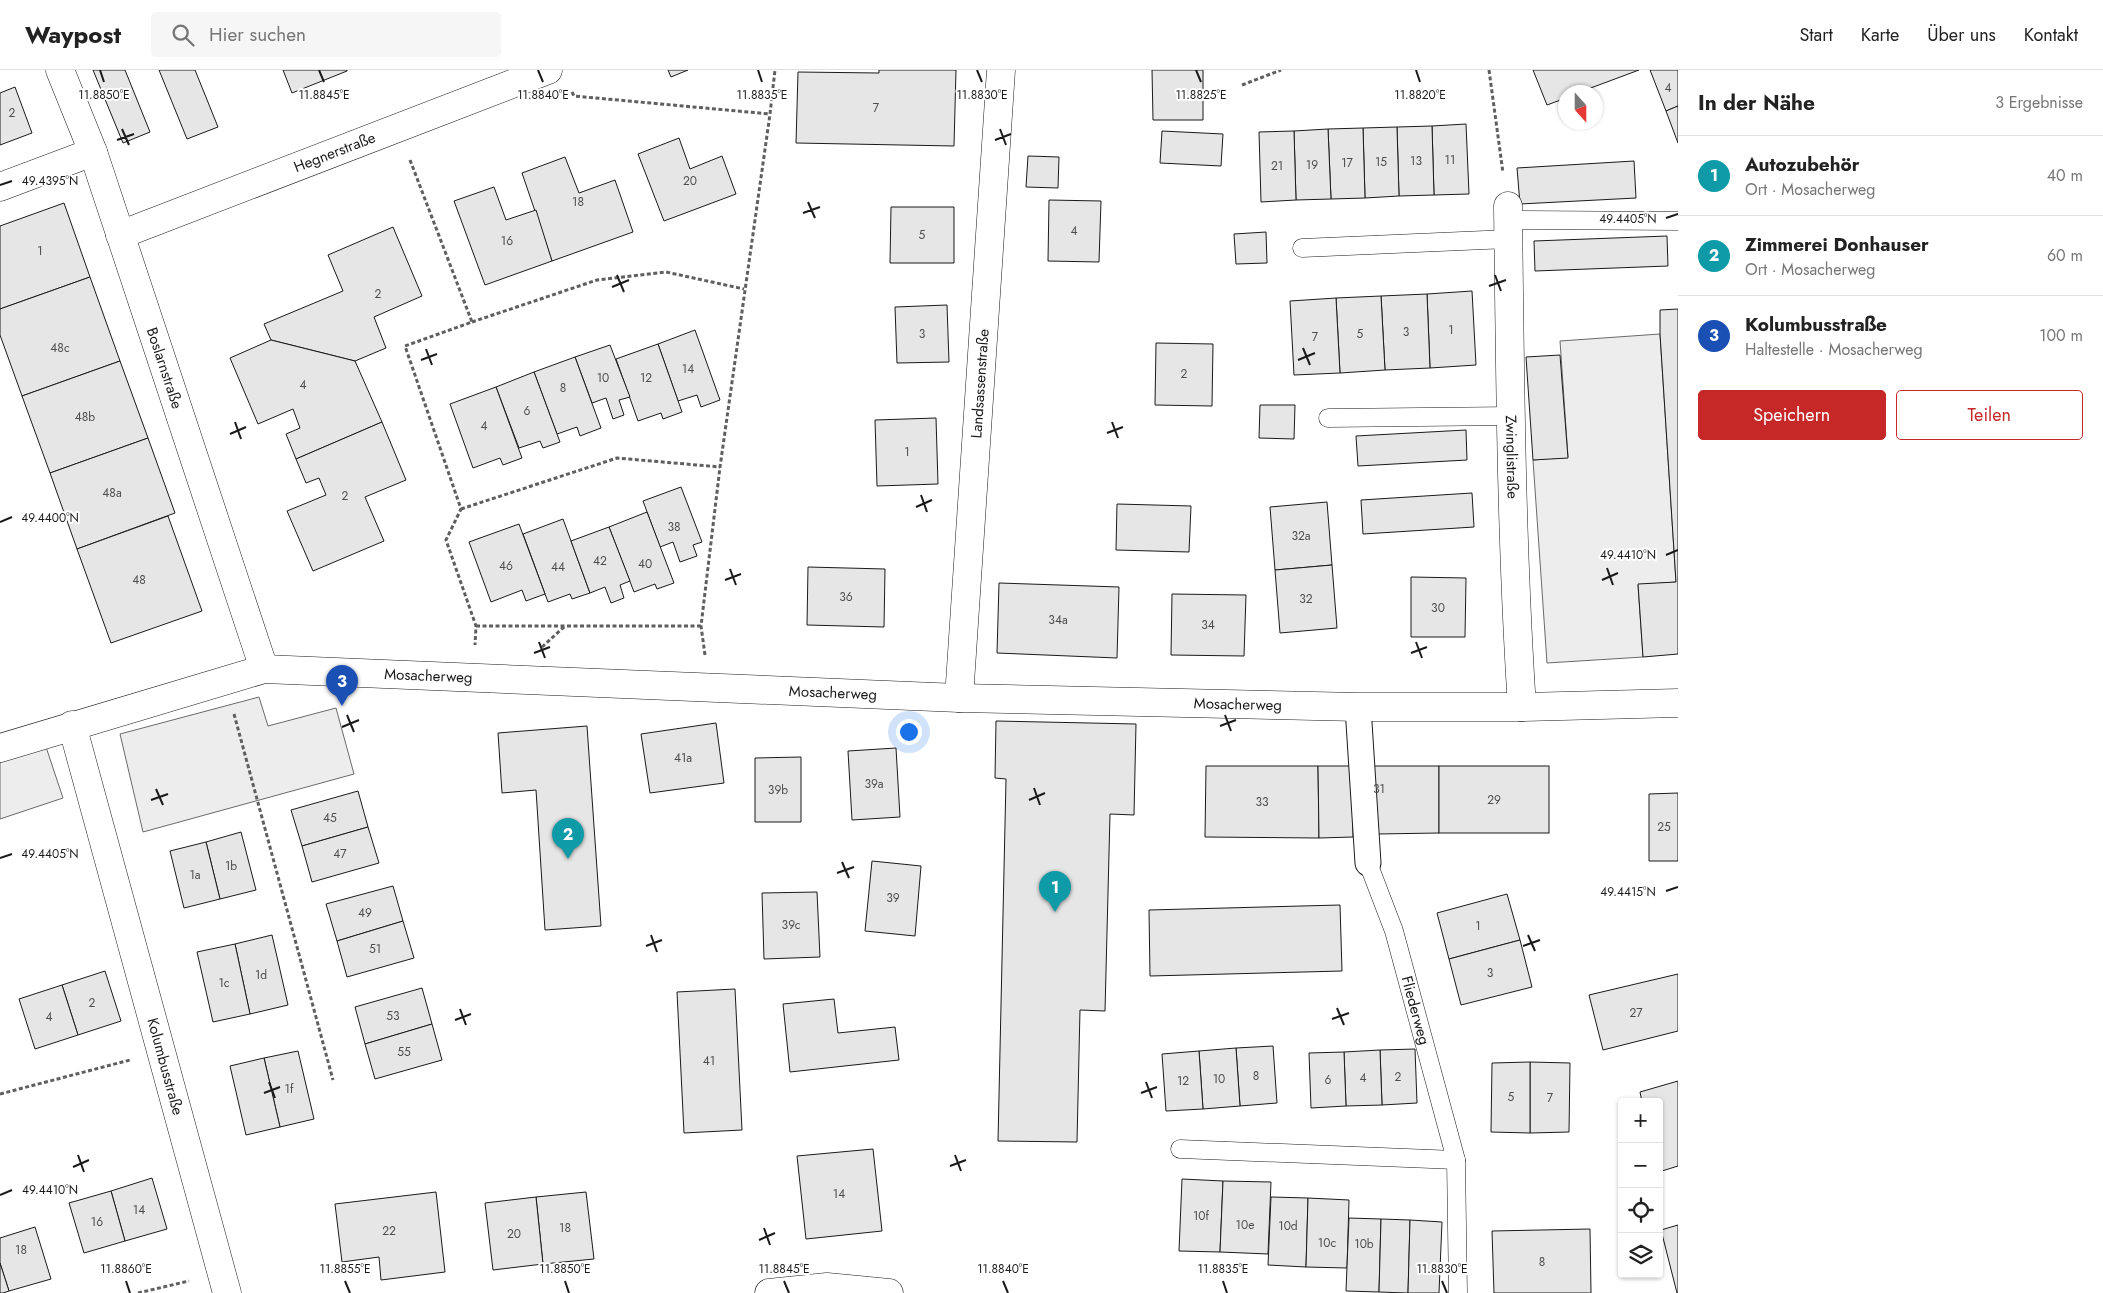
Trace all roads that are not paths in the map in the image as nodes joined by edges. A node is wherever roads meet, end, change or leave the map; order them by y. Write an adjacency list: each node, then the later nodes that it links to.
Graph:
1 (60, 70): 4 (street, Boslarnstraße)
2 (548, 70): 8 (street, Hegnerstraße)
3 (1001, 70): 13 (street, Landsassenstraße)
4 (92, 152): 5 (street); 8 (street, Boslarnstraße)
5 (0, 187)
6 (1678, 220): 7 (lane)
7 (1508, 222): 9 (lane); 10 (street, Zwinglistraße)
8 (120, 235): 12 (street, Boslarnstraße)
9 (1302, 248)
10 (1510, 416): 11 (lane); 15 (street, Zwinglistraße)
11 (1328, 418)
12 (264, 669): 13 (street, Mosacherweg); 17 (street, Mosacherweg)
13 (959, 698): 16 (street, Mosacherweg)
14 (1678, 703): 15 (street, Mosacherweg)
15 (1522, 707): 16 (street, Mosacherweg)
16 (1358, 708): 19 (street)
17 (72, 725): 18 (street, Mosacherweg); 22 (street, Kolumbusstraße)
18 (0, 748)
19 (1368, 863): 21 (lane, Fliederweg)
20 (1180, 1149): 21 (lane)
21 (1456, 1160): 25 (lane, Fliederweg)
22 (224, 1283)
23 (768, 1293): 24 (street)
24 (890, 1293)
25 (1458, 1293)

